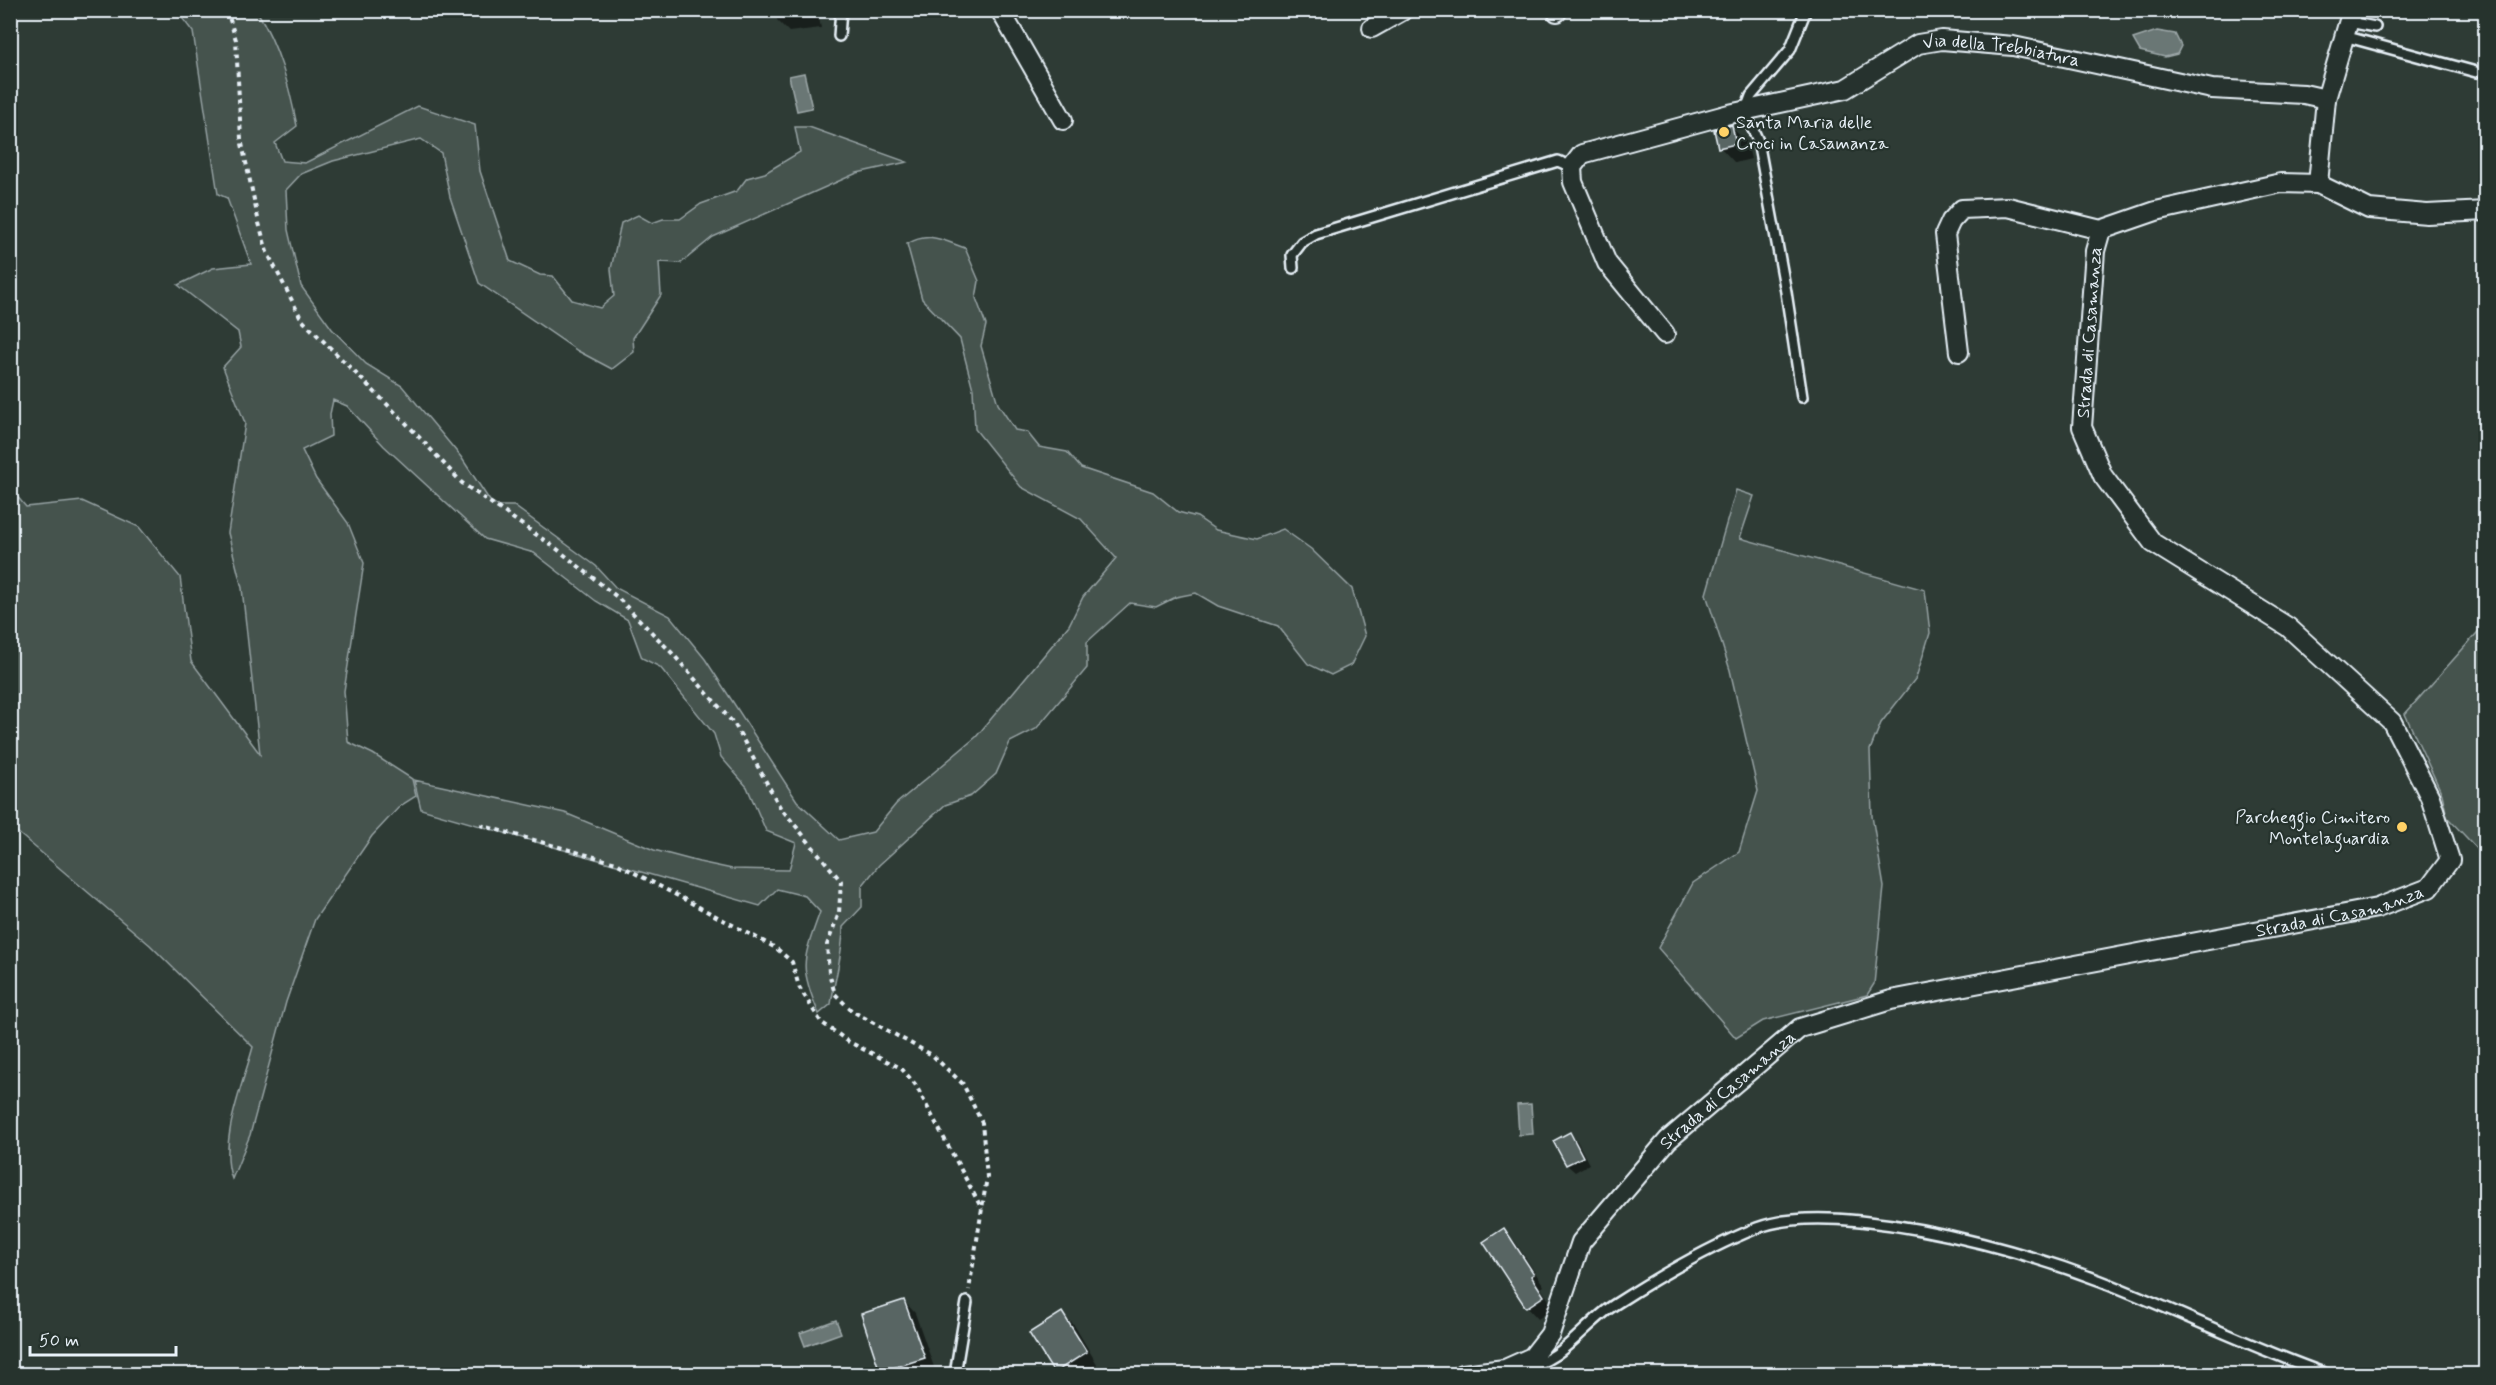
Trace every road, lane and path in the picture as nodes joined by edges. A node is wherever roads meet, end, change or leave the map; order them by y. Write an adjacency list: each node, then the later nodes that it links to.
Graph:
1 (227, 10): 23 (path)
2 (841, 10): 9 (lane)
3 (1000, 10): 13 (street)
4 (1404, 10): 8 (street)
5 (1806, 10): 12 (lane)
6 (2348, 23): 7 (lane); 10 (lane); 11 (street)
7 (2375, 27)
8 (1372, 28)
9 (839, 36)
10 (2476, 72)
11 (2326, 99): 12 (street, Via della Trebbiatura); 15 (street)
12 (1745, 112): 14 (street, Via della Trebbiatura); 21 (lane)
13 (1063, 120)
14 (1572, 167): 18 (lane); 19 (street)
15 (2318, 184): 16 (street, Strada di Casamanza); 17 (street, Strada di Casamanza)
16 (2486, 211)
17 (2101, 230): 20 (street); 25 (street, Strada di Casamanza)
18 (1293, 268)
19 (1665, 334)
20 (1959, 352)
21 (1802, 397)
22 (480, 825): 23 (path)
23 (982, 1209): 24 (path)
24 (967, 1302): 26 (lane)
25 (1505, 1369): 27 (street, Strada di Casamanza); 28 (lane)
26 (955, 1374)
27 (1462, 1374)
28 (2328, 1374)

